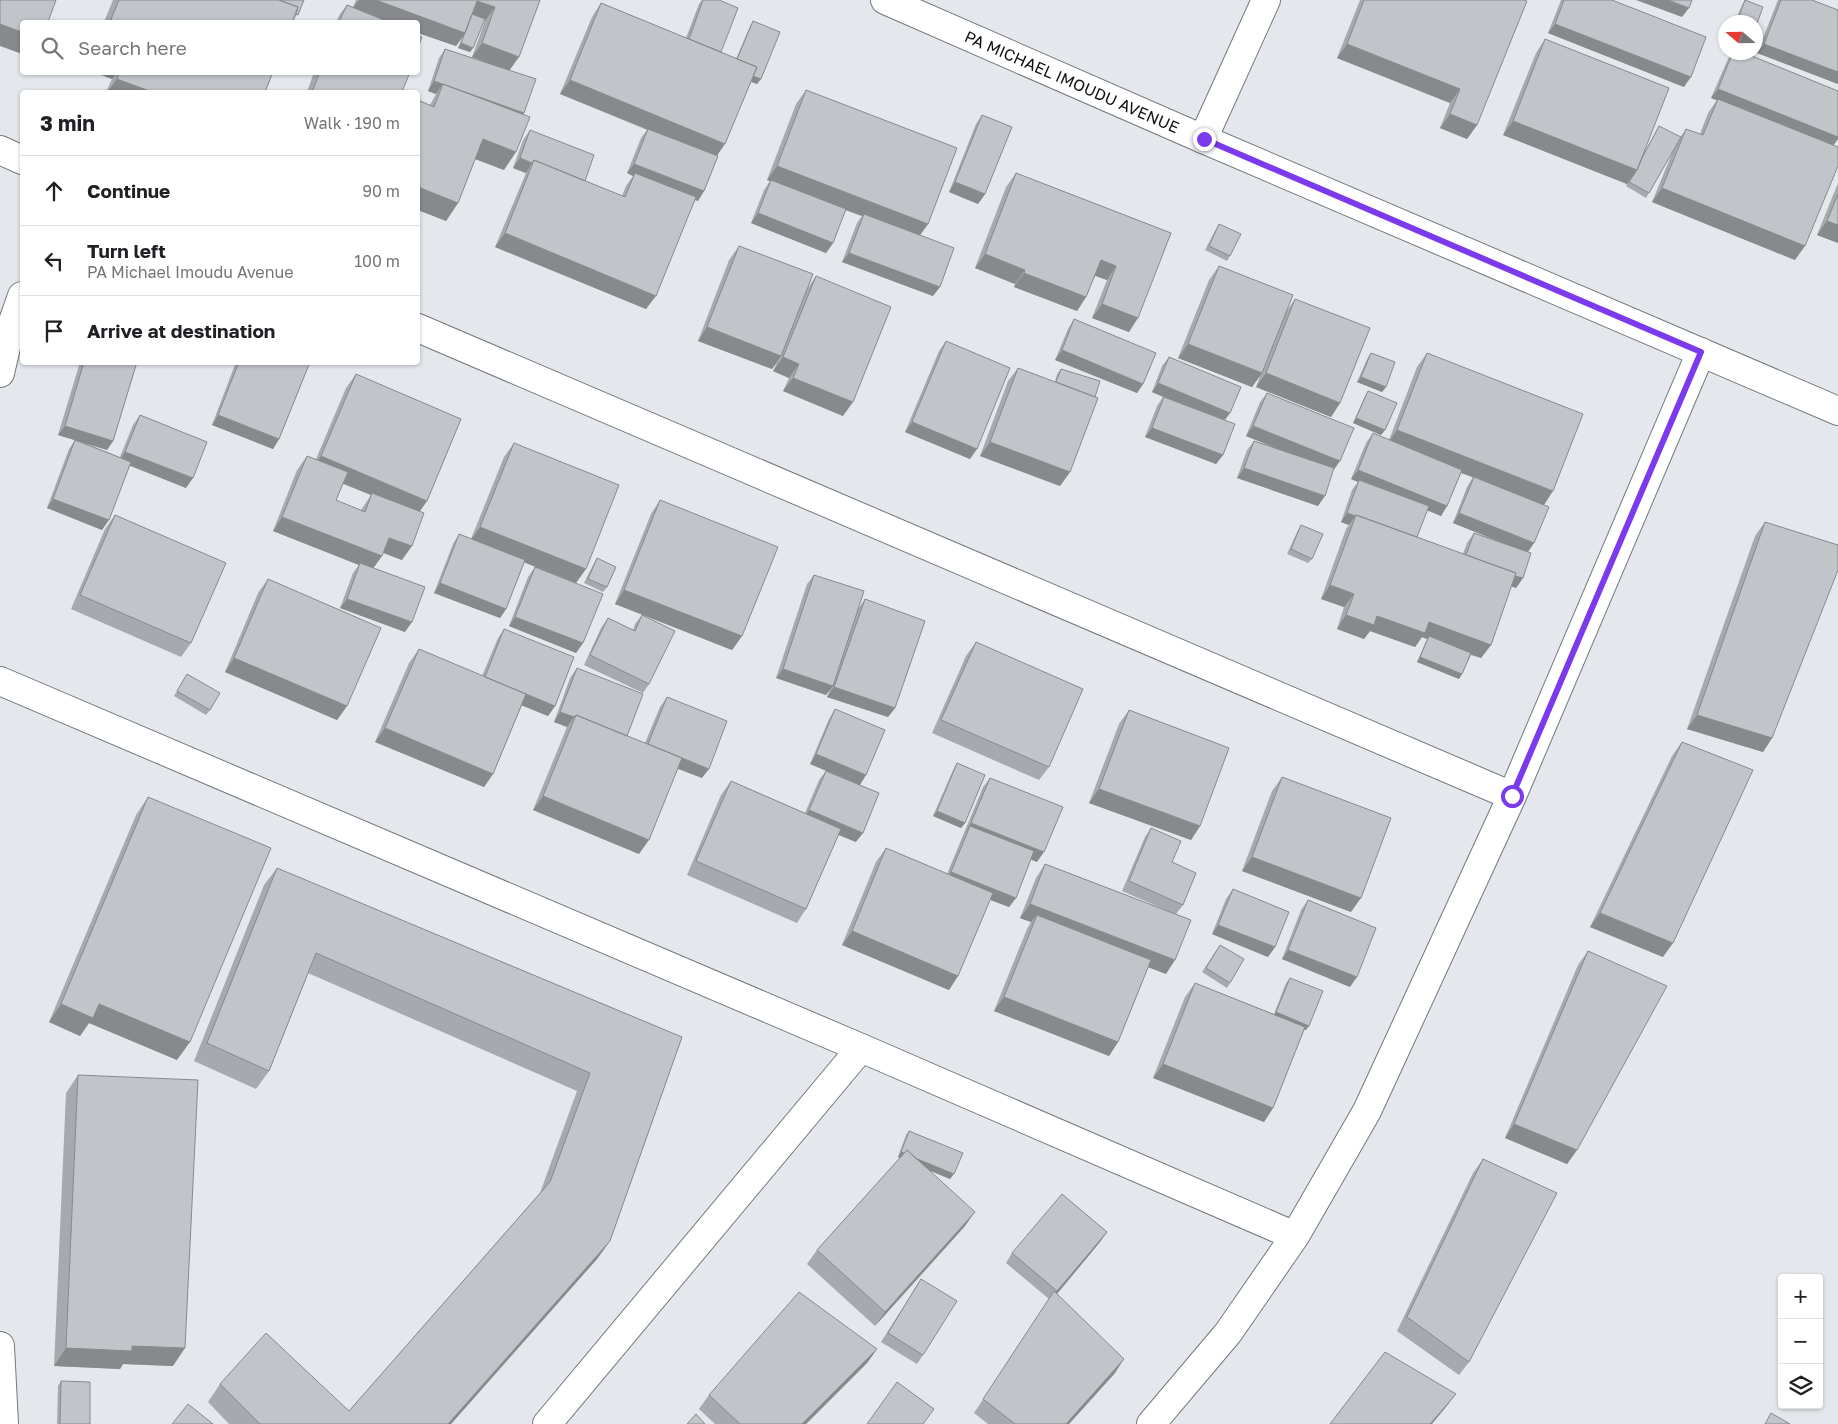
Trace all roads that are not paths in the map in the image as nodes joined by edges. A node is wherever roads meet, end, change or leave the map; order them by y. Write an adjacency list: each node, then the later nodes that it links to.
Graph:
1 (885, 0): 3 (street, PA MICHAEL IMOUDU AVENUE)
2 (1266, 0): 3 (street)
3 (1204, 139): 8 (street, PA MICHAEL IMOUDU AVENUE)
4 (0, 150): 5 (street)
5 (20, 159)
6 (20, 302): 9 (street)
7 (420, 329): 12 (street)
8 (1701, 352): 10 (street, PA MICHAEL IMOUDU AVENUE); 12 (street)
9 (0, 373)
10 (1838, 411)
11 (0, 681): 13 (street)
12 (1512, 796): 14 (street)
13 (861, 1048): 14 (street); 17 (street)
14 (1294, 1236): 18 (street)
15 (0, 1346): 16 (street)
16 (4, 1424)
17 (546, 1424)
18 (1151, 1424)

